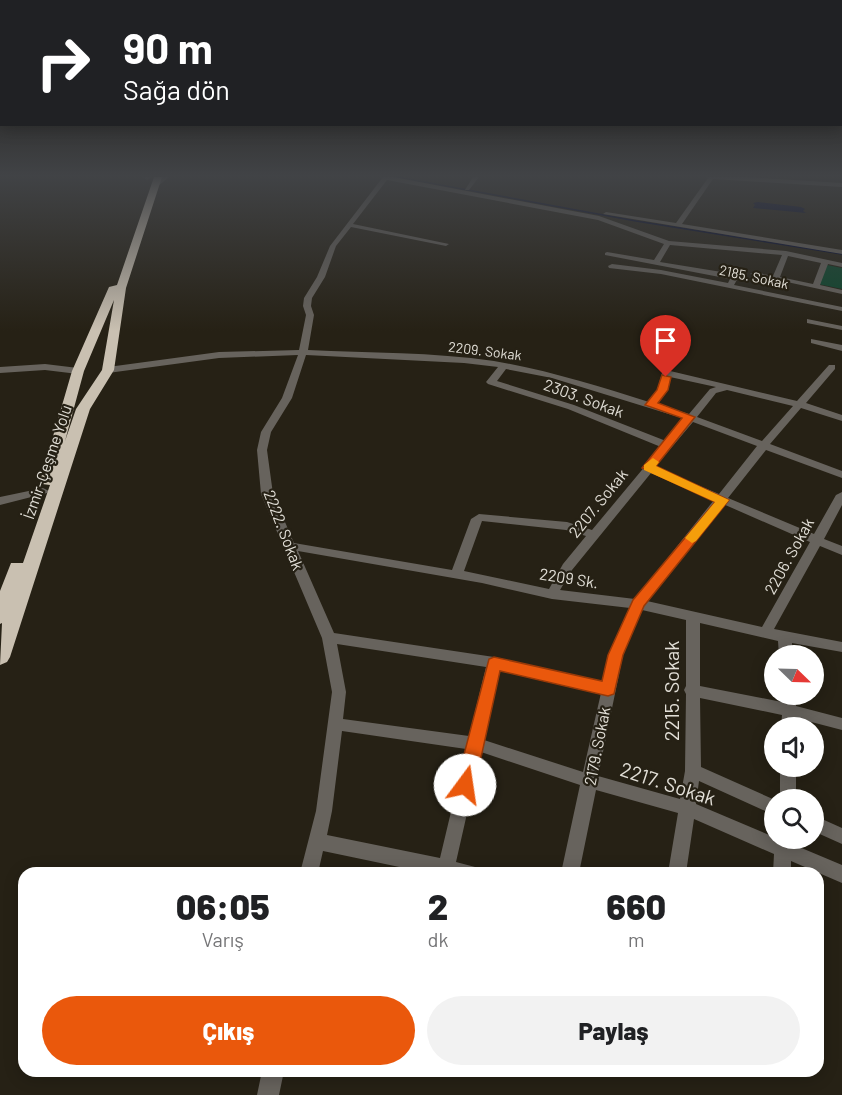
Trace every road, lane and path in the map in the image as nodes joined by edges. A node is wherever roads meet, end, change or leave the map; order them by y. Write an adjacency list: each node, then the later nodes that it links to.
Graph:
1 (131, 228): 33 (highway, İzmir-Çeşme Yolu)
2 (141, 228): 32 (highway, İzmir-Çeşme Yolu)
3 (347, 228): 28 (street, 2222. Sokak)
4 (365, 228): 8 (street)
5 (628, 228): 7 (street)
6 (697, 228): 9 (street)
7 (668, 243): 10 (street); 12 (street)
8 (446, 244)
9 (842, 252)
10 (786, 253): 13 (street); 19 (street)
11 (607, 254): 12 (street)
12 (656, 262): 14 (street)
13 (825, 262): 16 (street); 21 (street)
14 (665, 263): 17 (street); 20 (street)
15 (612, 266): 17 (street, 2185. Sokak)
16 (842, 266)
17 (661, 272): 20 (street, 2185. Sokak)
18 (754, 274): 19 (street)
19 (776, 278): 21 (street)
20 (730, 286): 23 (street, 2185. Sokak)
21 (816, 286): 22 (street)
22 (842, 292)
23 (817, 304): 24 (street, 2185. Sokak); 25 (street)
24 (842, 309)
25 (842, 328)
26 (814, 341): 27 (street)
27 (842, 348)
28 (303, 352): 29 (street, 2209. Sokak); 32 (street, 2209. Sokak); 49 (street, 2222. Sokak)
29 (504, 366): 36 (street, 2209. Sokak); 39 (street, 2303. Sokak)
30 (839, 367): 35 (street, 2179. Sokak)
31 (0, 370): 33 (street)
32 (108, 370): 33 (highway); 61 (highway, İzmir-Çeşme Yolu)
33 (78, 371): 43 (highway, İzmir-Çeşme Yolu)
34 (724, 388): 35 (street); 36 (street); 37 (street, 2207. Sokak)
35 (799, 404): 38 (street); 40 (street, 2179. Sokak)
36 (651, 405): 37 (street, 2209. Sokak)
37 (689, 417): 39 (street, 2207. Sokak); 40 (street, 2209. Sokak)
38 (842, 418)
39 (666, 445): 41 (street, 2207. Sokak)
40 (764, 445): 42 (street, 2209. Sokak); 45 (street, 2179. Sokak)
41 (648, 468): 45 (street); 47 (street, 2207. Sokak)
42 (842, 476)
43 (43, 491): 46 (street); 54 (highway, İzmir-Çeşme Yolu)
44 (842, 495): 48 (street, 2206. Sokak)
45 (723, 500): 48 (street); 53 (street, 2179. Sokak)
46 (0, 501)
47 (593, 534): 51 (street); 52 (street, 2207. Sokak)
48 (816, 541): 50 (street); 56 (street, 2206. Sokak)
49 (290, 546): 51 (street, 2209 Sk.); 58 (street, 2222. Sokak)
50 (842, 551)
51 (457, 574): 52 (street, 2209 Sk.)
52 (552, 594): 53 (street, 2209 Sk.)
53 (638, 604): 55 (street, 2209 Sk.); 63 (street, 2179. Sokak)
54 (0, 617)
55 (693, 617): 56 (street, 2209 Sk.); 64 (street, 2215. Sokak)
56 (765, 633): 57 (street, 2209 Sk.)
57 (785, 636): 59 (street); 60 (street, 2209 Sk.)
58 (329, 638): 62 (street); 67 (street, 2222. Sokak)
59 (785, 645)
60 (842, 647)
61 (0, 657)
62 (494, 663): 63 (street); 69 (street)
63 (608, 689): 71 (street, 2179. Sokak)
64 (691, 690): 65 (street); 70 (street, 2215. Sokak)
65 (764, 699)
66 (796, 705): 68 (street)
67 (335, 724): 69 (street, 2217. Sokak); 77 (street, 2222. Sokak)
68 (842, 724)
69 (476, 744): 71 (street, 2217. Sokak); 82 (street)
70 (693, 771): 72 (street); 73 (street, 2215. Sokak)
71 (590, 781): 73 (street, 2217. Sokak); 83 (street, 2179. Sokak)
72 (764, 803)
73 (686, 808): 75 (street, 2217. Sokak); 84 (street, 2215. Sokak)
74 (824, 828): 76 (street)
75 (764, 836)
76 (842, 836)
77 (317, 841): 80 (street, 2222. Sokak); 81 (street)
78 (783, 849): 85 (street)
79 (794, 849): 86 (street, 2217. Sokak)
80 (310, 867)
81 (428, 867)
82 (446, 867)
83 (571, 867)
84 (678, 867)
85 (782, 867)
86 (842, 874)
87 (272, 1077): 88 (street)
88 (268, 1095)

